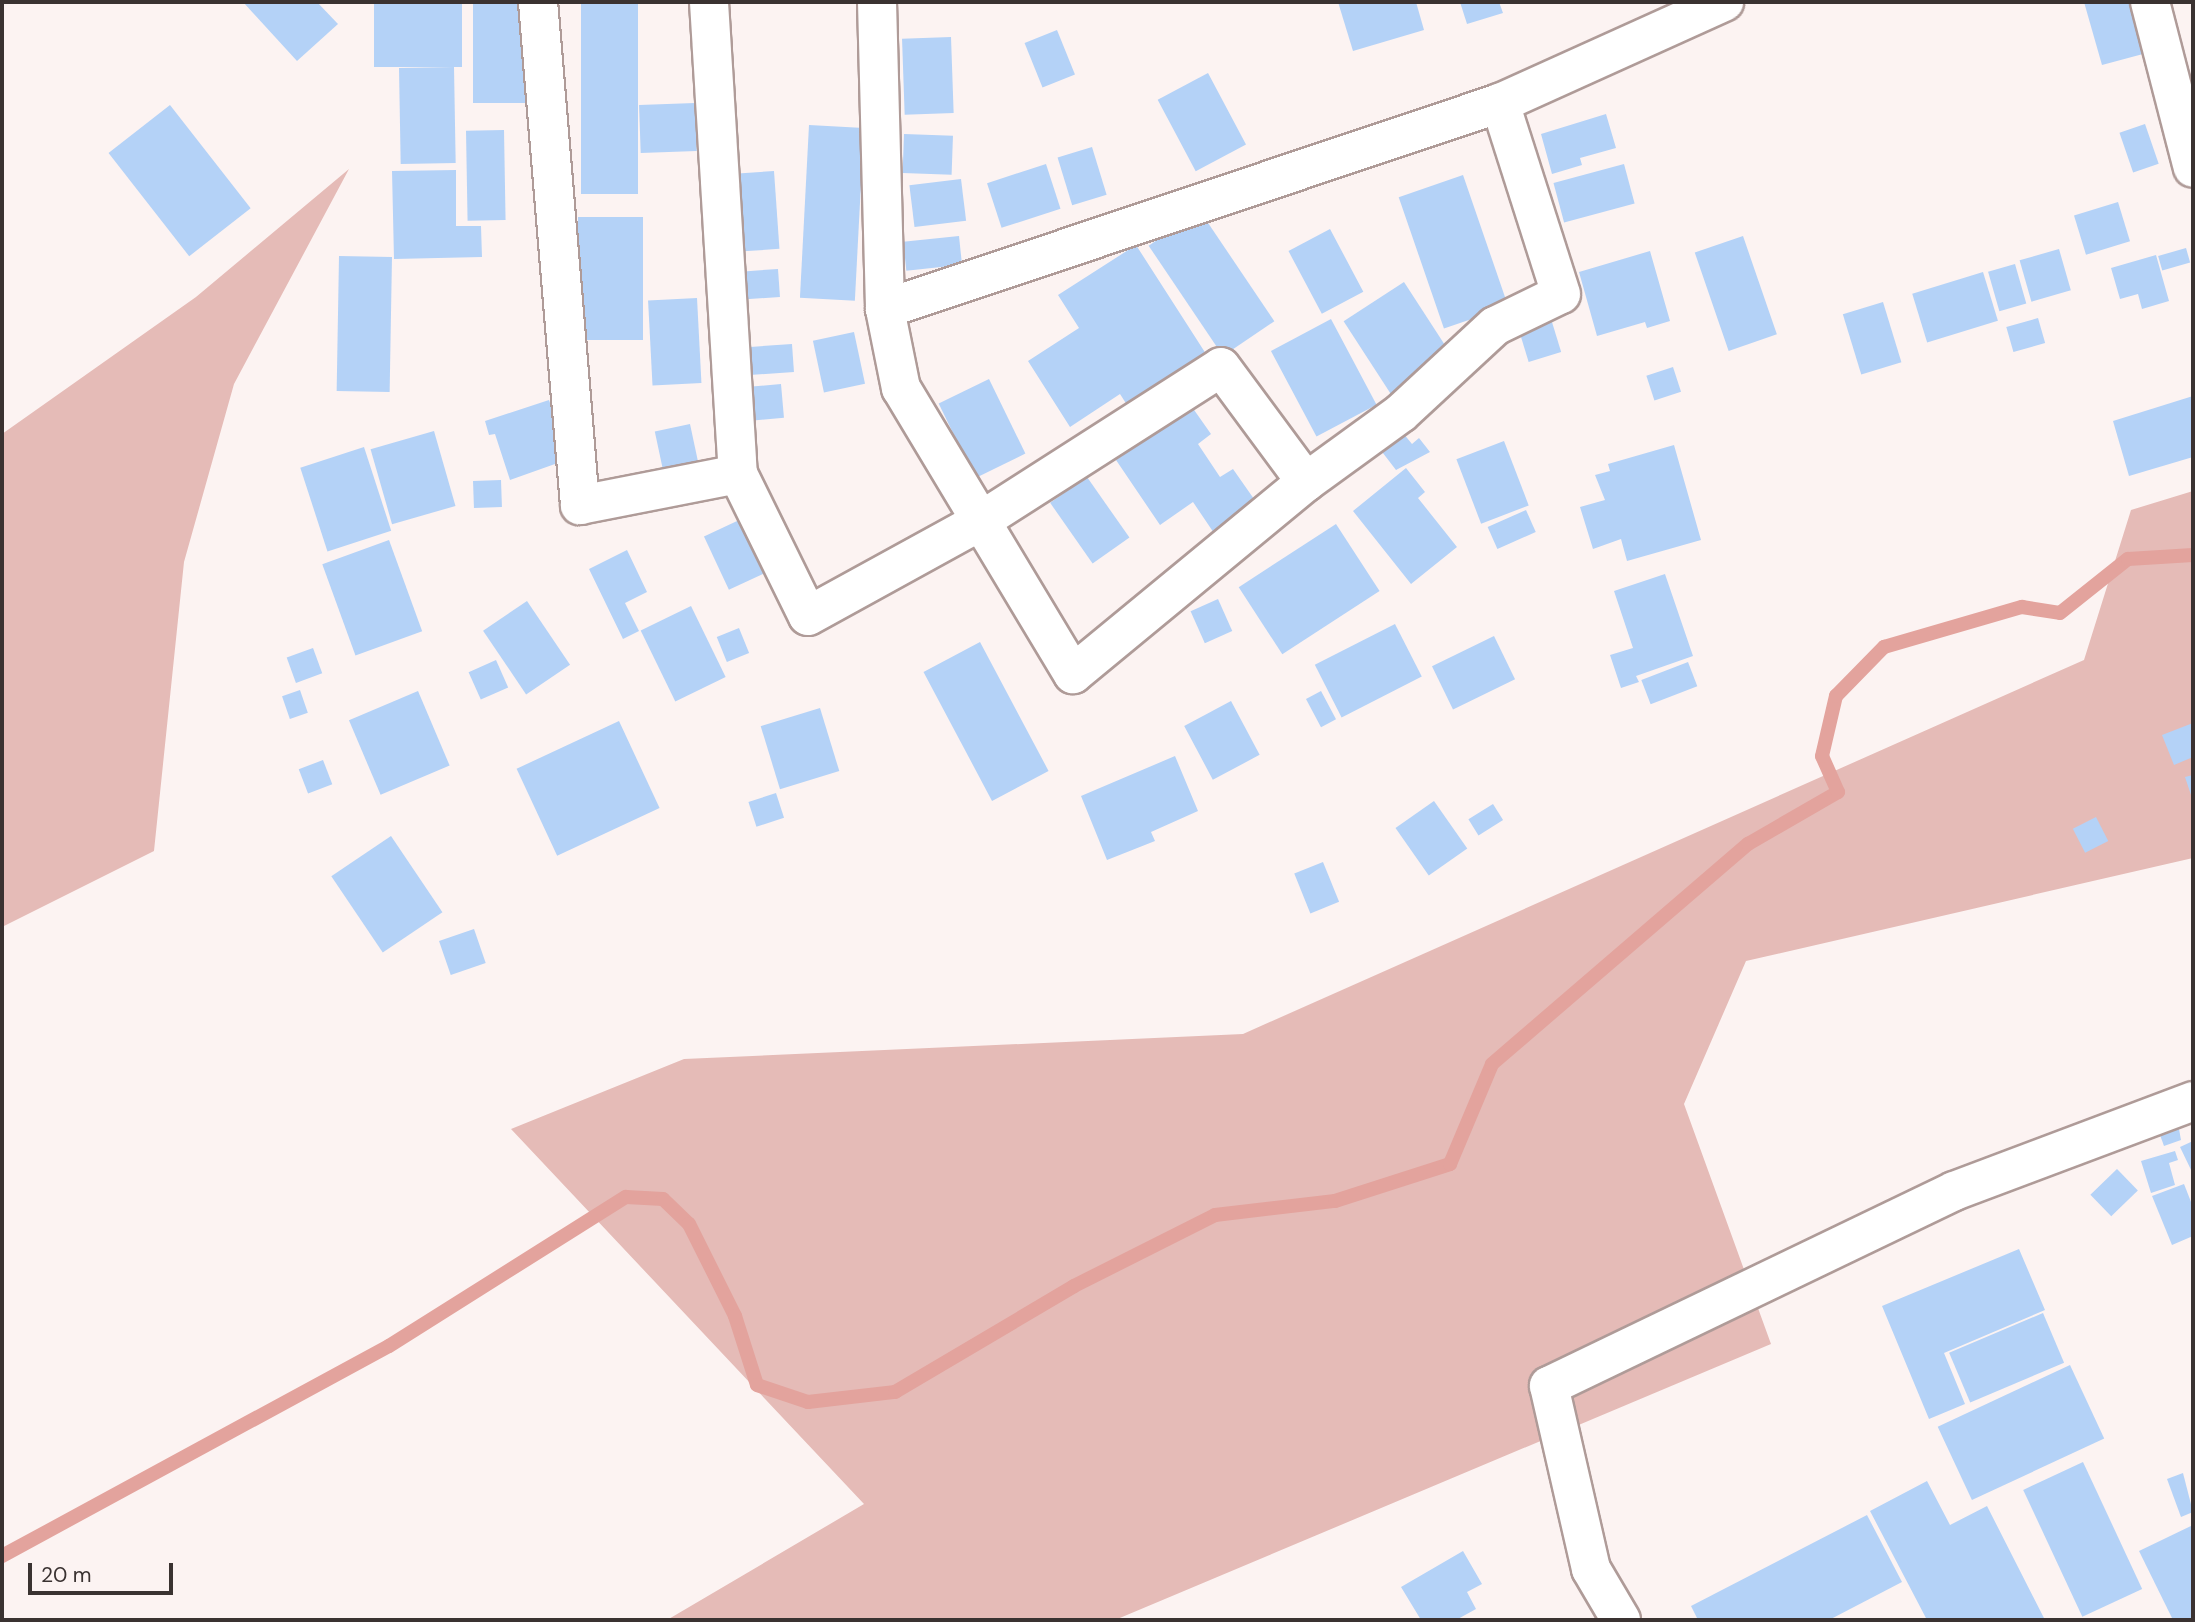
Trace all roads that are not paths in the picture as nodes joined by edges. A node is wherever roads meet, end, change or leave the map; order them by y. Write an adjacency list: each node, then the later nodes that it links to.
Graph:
1 (538, 2): 9 (street)
2 (709, 2): 9 (street)
3 (877, 2): 8 (street)
4 (1724, 2): 6 (street)
5 (2150, 2): 7 (street)
6 (1500, 103): 8 (street); 10 (street)
7 (2193, 168)
8 (885, 309): 11 (street)
9 (738, 474): 11 (street)
10 (1306, 482): 11 (street); 11 (street)
11 (979, 522)
12 (2193, 1101): 13 (street)
13 (1621, 1620)

